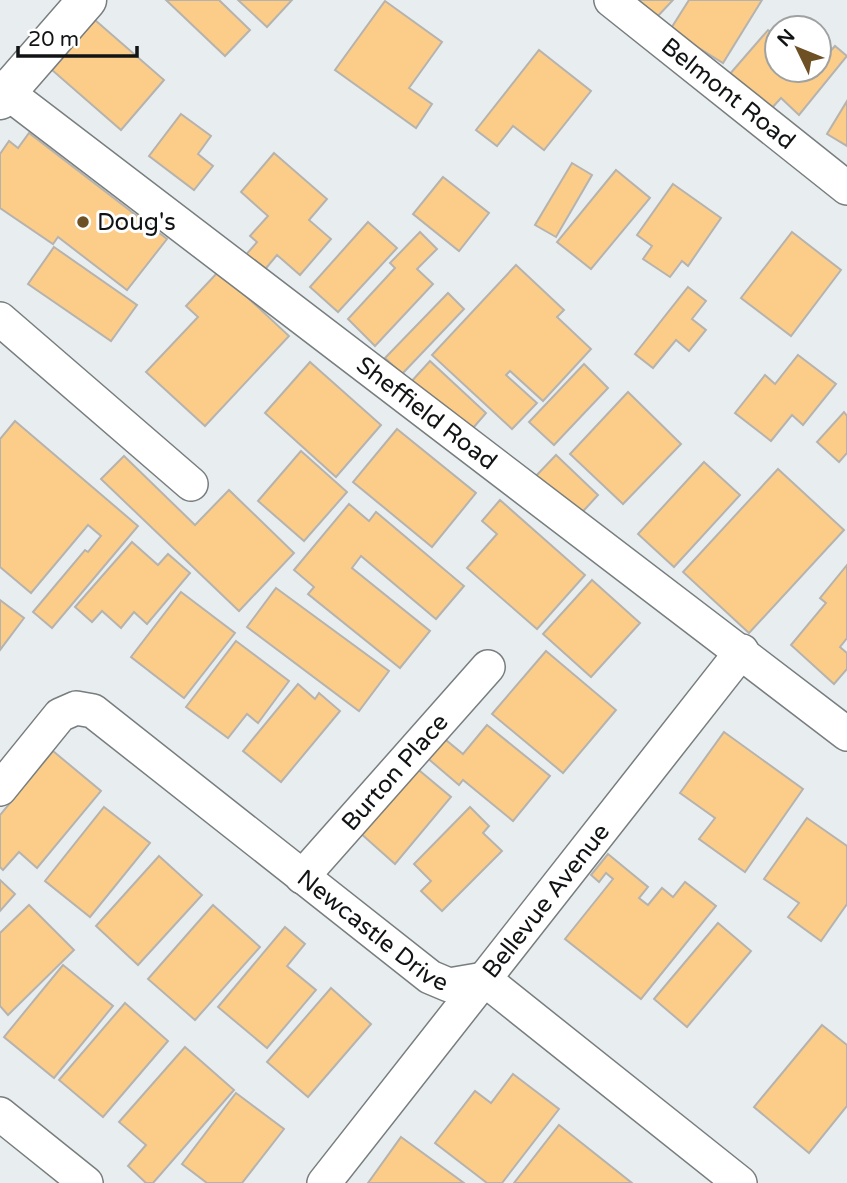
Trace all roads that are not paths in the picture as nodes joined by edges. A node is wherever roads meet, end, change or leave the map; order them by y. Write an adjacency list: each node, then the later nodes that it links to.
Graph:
1 (87, 0): 3 (main road)
2 (611, 0): 4 (street, Belmont Road)
3 (2, 94): 7 (street, Sheffield Road)
4 (847, 188)
5 (0, 319): 6 (street)
6 (191, 484)
7 (742, 651): 9 (street, Sheffield Road); 12 (street, Bellevue Avenue)
8 (488, 667): 11 (street, Burton Place)
9 (847, 734)
10 (0, 789): 11 (street, Newcastle Drive)
11 (302, 877): 12 (street, Newcastle Drive)
12 (484, 979): 15 (street, Bellevue Avenue); 16 (street, Newcastle Drive)
13 (0, 1114): 14 (street)
14 (86, 1183)
15 (324, 1183)
16 (740, 1183)

